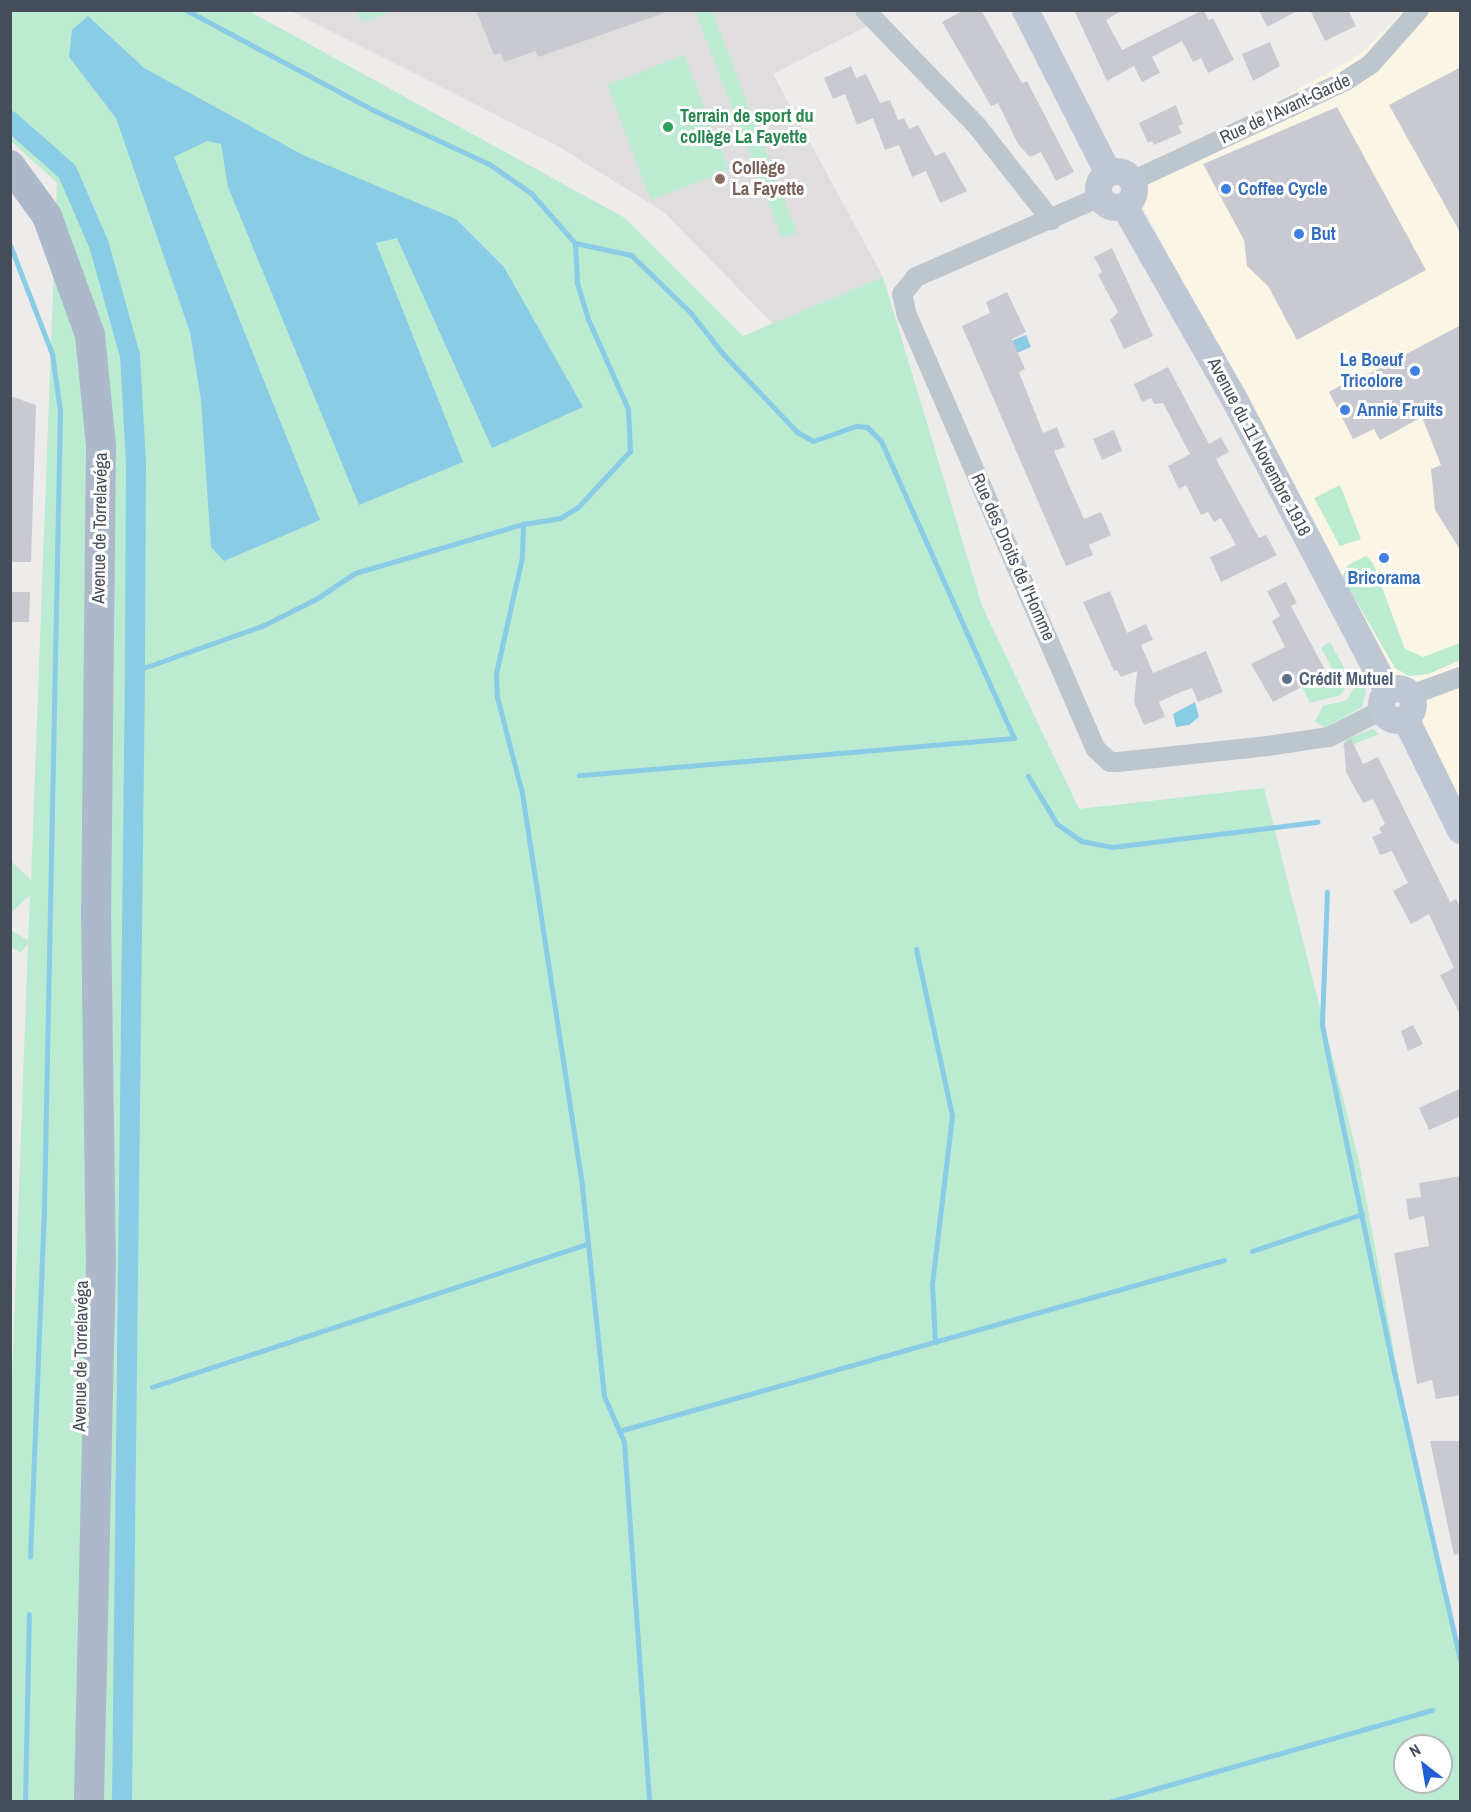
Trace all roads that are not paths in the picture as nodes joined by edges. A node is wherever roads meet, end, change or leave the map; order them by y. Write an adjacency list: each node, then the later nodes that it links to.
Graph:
1 (865, 10): 6 (street)
2 (1025, 10): 5 (main road, Avenue du 11 Novembre 1918)
3 (1419, 10): 5 (street, Rue de l'Avant-Garde)
4 (10, 165): 10 (main road, Avenue de Torrelavéga)
5 (1116, 189): 6 (street, Rue des Droits de l'Homme); 8 (main road, Avenue du 11 Novembre 1918)
6 (1051, 220): 8 (street, Rue des Droits de l'Homme)
7 (1461, 677): 8 (street)
8 (1396, 703): 9 (main road, Avenue du 11 Novembre 1918)
9 (1461, 830)
10 (96, 910): 11 (main road, Avenue de Torrelavéga); 12 (main road, Avenue de Torrelavéga)
11 (76, 1802)
12 (89, 1802)

